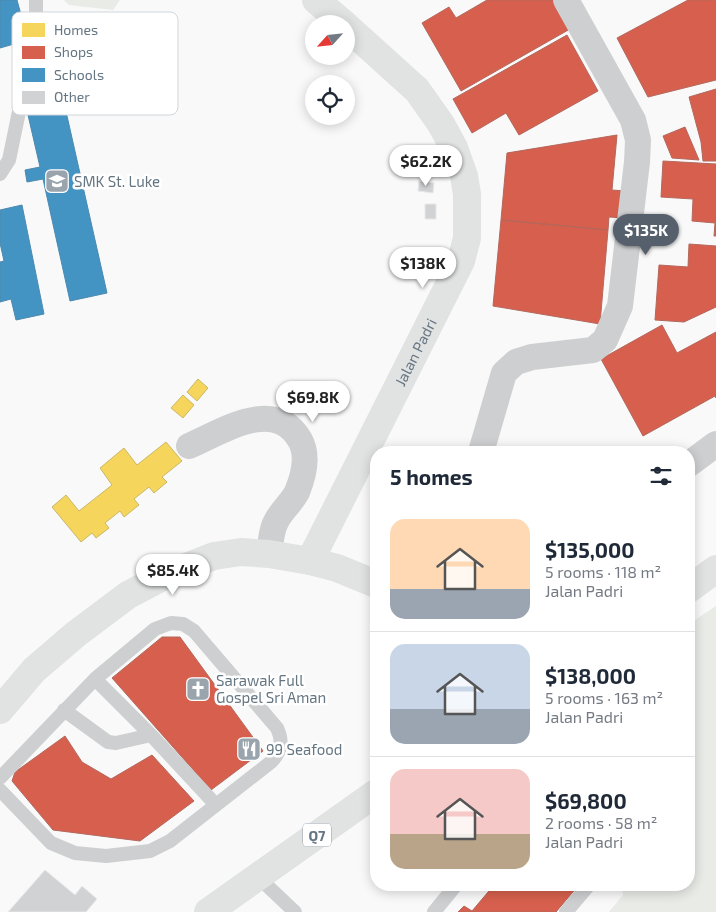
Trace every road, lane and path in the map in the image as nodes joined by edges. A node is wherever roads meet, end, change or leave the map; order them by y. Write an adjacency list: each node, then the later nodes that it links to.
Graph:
1 (566, 0): 7 (street)
2 (336, 13): 10 (street, Jalan Padri)
3 (18, 115): 4 (lane)
4 (0, 174)
5 (716, 444): 8 (street)
6 (189, 446): 9 (street)
7 (483, 446)
8 (695, 460)
9 (269, 554): 10 (street); 15 (street)
10 (310, 561): 12 (street)
11 (716, 569): 13 (street)
12 (370, 582)
13 (695, 585)
14 (95, 679): 16 (lane); 17 (lane); 21 (lane)
15 (0, 710)
16 (64, 710): 17 (lane); 18 (lane)
17 (151, 735): 21 (lane)
18 (0, 778)
19 (0, 790): 21 (lane)
20 (370, 798): 22 (street, Q7)
21 (216, 805)
22 (258, 876): 25 (street, Q7); 26 (lane)
23 (451, 891): 27 (lane)
24 (584, 891): 28 (lane)
25 (208, 912)
26 (295, 912)
27 (434, 912)
28 (566, 912)

